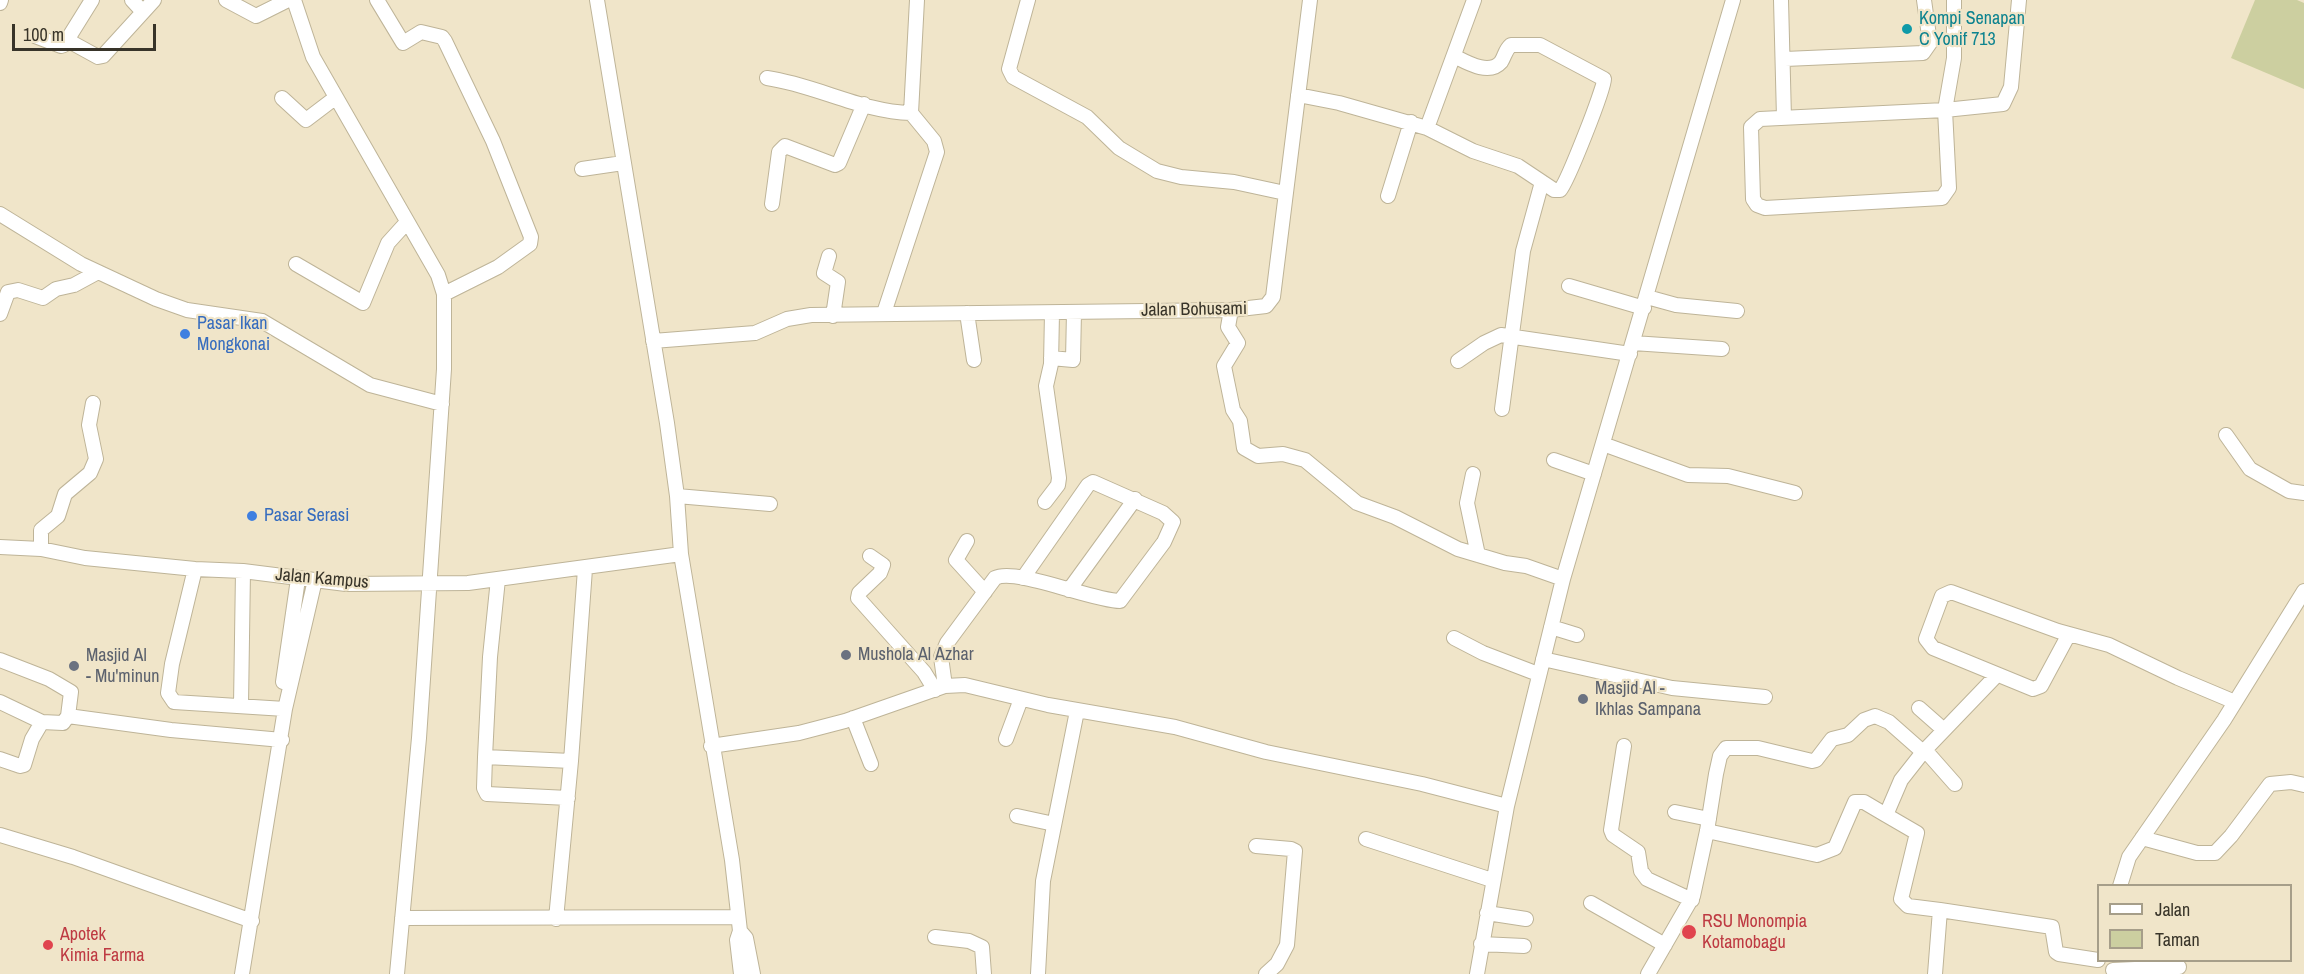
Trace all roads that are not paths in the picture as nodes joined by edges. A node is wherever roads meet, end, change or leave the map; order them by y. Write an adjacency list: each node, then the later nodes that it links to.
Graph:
1 (92, 0): 20 (street)
2 (132, 0): 18 (street)
3 (154, 0): 18 (street)
4 (226, 0): 5 (street)
5 (288, 0)
6 (294, 0): 26 (street)
7 (377, 0): 45 (street)
8 (597, 0): 33 (street)
9 (917, 0): 29 (street)
10 (1028, 0): 36 (street)
11 (1310, 0): 24 (street, Jalan Bohusami)
12 (1473, 0): 21 (street)
13 (1733, 0): 46 (street)
14 (1781, 0): 22 (street)
15 (1924, 0): 22 (street)
16 (1954, 0): 28 (street)
17 (2019, 0): 28 (street)
18 (143, 12): 20 (street)
19 (35, 36): 20 (street)
20 (68, 40)
21 (1454, 56): 32 (street); 35 (street)
22 (1785, 59): 30 (street)
23 (766, 78): 27 (street)
24 (1298, 95): 31 (street); 36 (street, Jalan Bohusami)
25 (282, 98): 26 (street)
26 (335, 98): 40 (street)
27 (864, 104): 29 (street); 38 (street)
28 (1945, 110): 30 (street); 30 (street)
29 (911, 113): 50 (street)
30 (1784, 118)
31 (1411, 122): 32 (street); 37 (street)
32 (1427, 128): 35 (street)
33 (623, 163): 34 (street); 56 (street)
34 (582, 169)
35 (1542, 182): 55 (street)
36 (1285, 193): 47 (street, Jalan Bohusami)
37 (1388, 196)
38 (772, 204)
39 (0, 214): 43 (street)
40 (407, 222): 42 (street); 45 (street)
41 (830, 256): 54 (street)
42 (296, 264)
43 (98, 272): 53 (street); 63 (street)
44 (1569, 286): 46 (street)
45 (444, 294): 63 (street)
46 (1645, 303): 48 (street); 57 (street)
47 (1231, 310): 49 (street, Jalan Bohusami); 81 (street)
48 (1737, 311)
49 (1074, 312): 52 (street, Jalan Bohusami); 59 (street)
50 (884, 313): 51 (street, Jalan Bohusami); 54 (street, Jalan Bohusami)
51 (967, 313): 52 (street, Jalan Bohusami); 60 (street)
52 (1052, 313): 59 (street)
53 (0, 314)
54 (833, 316): 56 (street, Jalan Bohusami)
55 (1513, 336): 57 (street); 61 (street); 64 (street)
56 (653, 341): 72 (street)
57 (1632, 349): 58 (street); 66 (street)
58 (1722, 349)
59 (1051, 358): 74 (street)
60 (974, 360)
61 (1458, 361)
62 (93, 402): 78 (street)
63 (442, 404): 90 (street)
64 (1502, 410)
65 (2226, 435): 71 (street)
66 (1603, 444): 69 (street); 70 (street)
67 (1554, 460): 69 (street)
68 (1473, 474): 81 (street)
69 (1594, 474): 88 (street)
70 (1795, 493)
71 (2304, 494)
72 (677, 496): 75 (street); 79 (street)
73 (1135, 499): 85 (street); 91 (street); 91 (street)
74 (1045, 502)
75 (770, 504)
76 (967, 541): 93 (street)
77 (0, 547): 78 (street, Jalan Kampus)
78 (41, 549): 82 (street, Jalan Kampus)
79 (681, 554): 83 (street, Jalan Kampus); 117 (street)
80 (870, 555): 102 (street)
81 (1478, 555): 88 (street)
82 (195, 569): 84 (street, Jalan Kampus); 107 (street)
83 (585, 569): 87 (street, Jalan Kampus); 122 (street)
84 (243, 571): 86 (street, Jalan Kampus); 107 (street)
85 (1023, 578): 91 (street); 93 (street)
86 (298, 579): 89 (street, Jalan Kampus); 109 (street)
87 (498, 579): 90 (street, Jalan Kampus); 120 (street)
88 (1563, 579): 94 (street)
89 (315, 580): 90 (street, Jalan Kampus); 109 (street)
90 (431, 583): 144 (street)
91 (1069, 590)
92 (2304, 591): 106 (street)
93 (985, 592): 102 (street)
94 (1551, 627): 95 (street); 98 (street)
95 (1577, 634)
96 (2069, 634): 101 (street); 101 (street); 106 (street)
97 (1454, 638): 100 (street)
98 (1543, 659): 100 (street); 103 (street)
99 (0, 660): 111 (street)
100 (1539, 674): 127 (street)
101 (1996, 676): 114 (street)
102 (940, 688): 104 (street); 112 (street)
103 (1765, 697)
104 (1021, 699): 110 (street); 116 (street)
105 (0, 702): 113 (street)
106 (2235, 702): 135 (street)
107 (241, 705): 109 (street)
108 (1919, 708): 114 (street)
109 (282, 709): 115 (street)
110 (1077, 711): 127 (street); 131 (street)
111 (68, 716): 113 (street); 115 (street)
112 (853, 718): 117 (street); 123 (street)
113 (42, 722): 121 (street)
114 (1944, 730): 119 (street)
115 (278, 739): 147 (street)
116 (1006, 739)
117 (711, 746): 143 (street)
118 (1624, 746): 139 (street)
119 (1924, 751): 124 (street); 129 (street); 132 (street)
120 (485, 757): 122 (street); 126 (street)
121 (0, 759)
122 (571, 761): 126 (street)
123 (871, 764)
124 (1955, 784)
125 (2304, 785): 135 (street)
126 (568, 798): 145 (street)
127 (1507, 806): 137 (street)
128 (1675, 812): 132 (street)
129 (1886, 815): 132 (street); 141 (street)
130 (1017, 816): 131 (street)
131 (1054, 824): 162 (street)
132 (1708, 825): 139 (street)
133 (0, 835): 147 (street)
134 (1366, 838): 137 (street)
135 (2142, 838): 138 (street)
136 (1256, 846): 163 (street)
137 (1492, 880): 142 (street)
138 (2120, 884)
139 (1692, 900): 151 (street)
140 (1591, 903): 151 (street)
141 (1940, 910): 153 (street); 166 (street)
142 (1486, 913): 146 (street); 150 (street)
143 (738, 917): 145 (street); 148 (street)
144 (402, 918): 145 (street); 158 (street)
145 (556, 919)
146 (1526, 919)
147 (247, 920): 156 (street); 157 (street)
148 (740, 931): 159 (street); 160 (street)
149 (934, 937): 161 (street)
150 (1481, 944): 152 (street); 164 (street)
151 (1665, 945): 165 (street)
152 (1524, 946)
153 (2097, 960)
154 (2112, 965): 155 (street)
155 (2179, 967)
156 (233, 974)
157 (242, 974)
158 (397, 974)
159 (741, 974)
160 (753, 974)
161 (984, 974)
162 (1038, 974)
163 (1266, 974)
164 (1477, 974)
165 (1648, 974)
166 (1935, 974)

